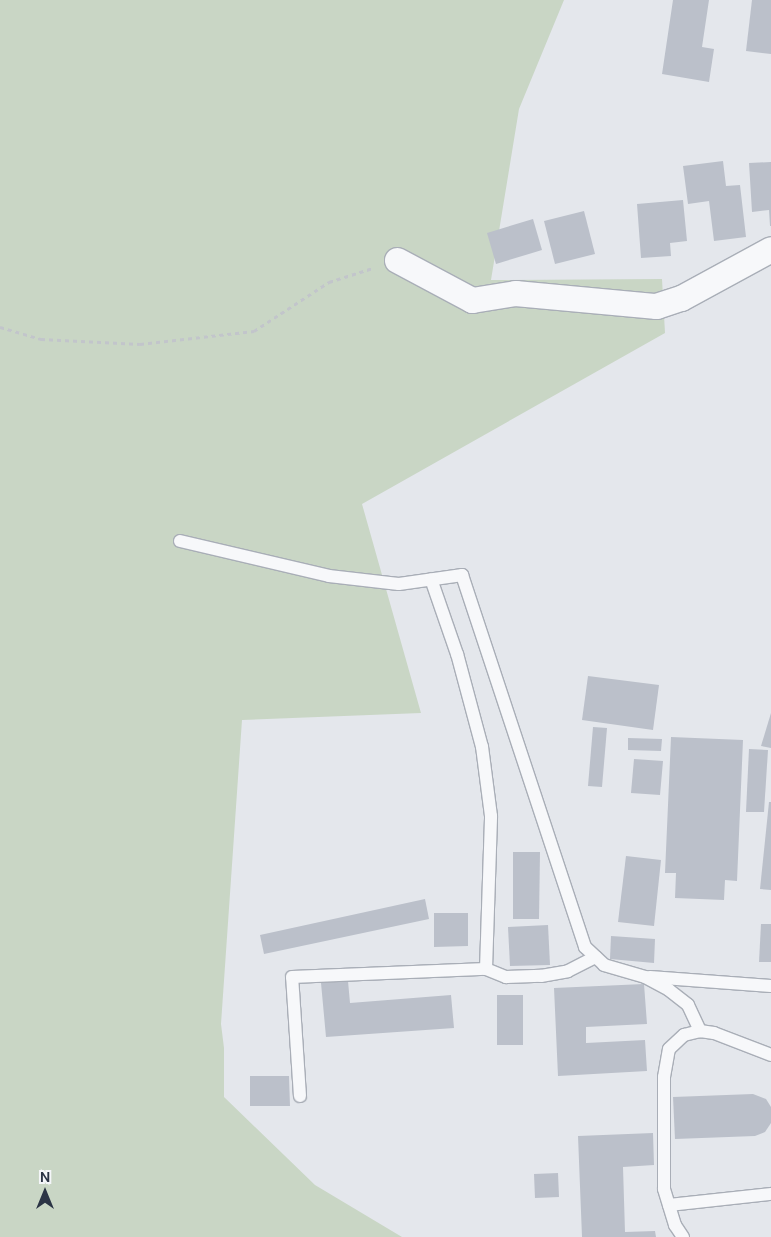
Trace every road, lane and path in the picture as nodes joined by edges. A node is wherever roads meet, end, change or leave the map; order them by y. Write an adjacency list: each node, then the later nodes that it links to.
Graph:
1 (771, 249): 2 (street)
2 (397, 260): 3 (path)
3 (0, 327)
4 (180, 541): 5 (lane)
5 (431, 579): 6 (lane); 7 (lane)
6 (596, 957): 7 (lane); 8 (lane)
7 (486, 969): 12 (lane)
8 (645, 977): 9 (lane); 10 (lane)
9 (771, 986)
10 (700, 1031): 11 (lane); 14 (lane)
11 (771, 1055)
12 (300, 1096)
13 (771, 1194): 14 (lane)
14 (669, 1206): 15 (lane)
15 (683, 1237)

